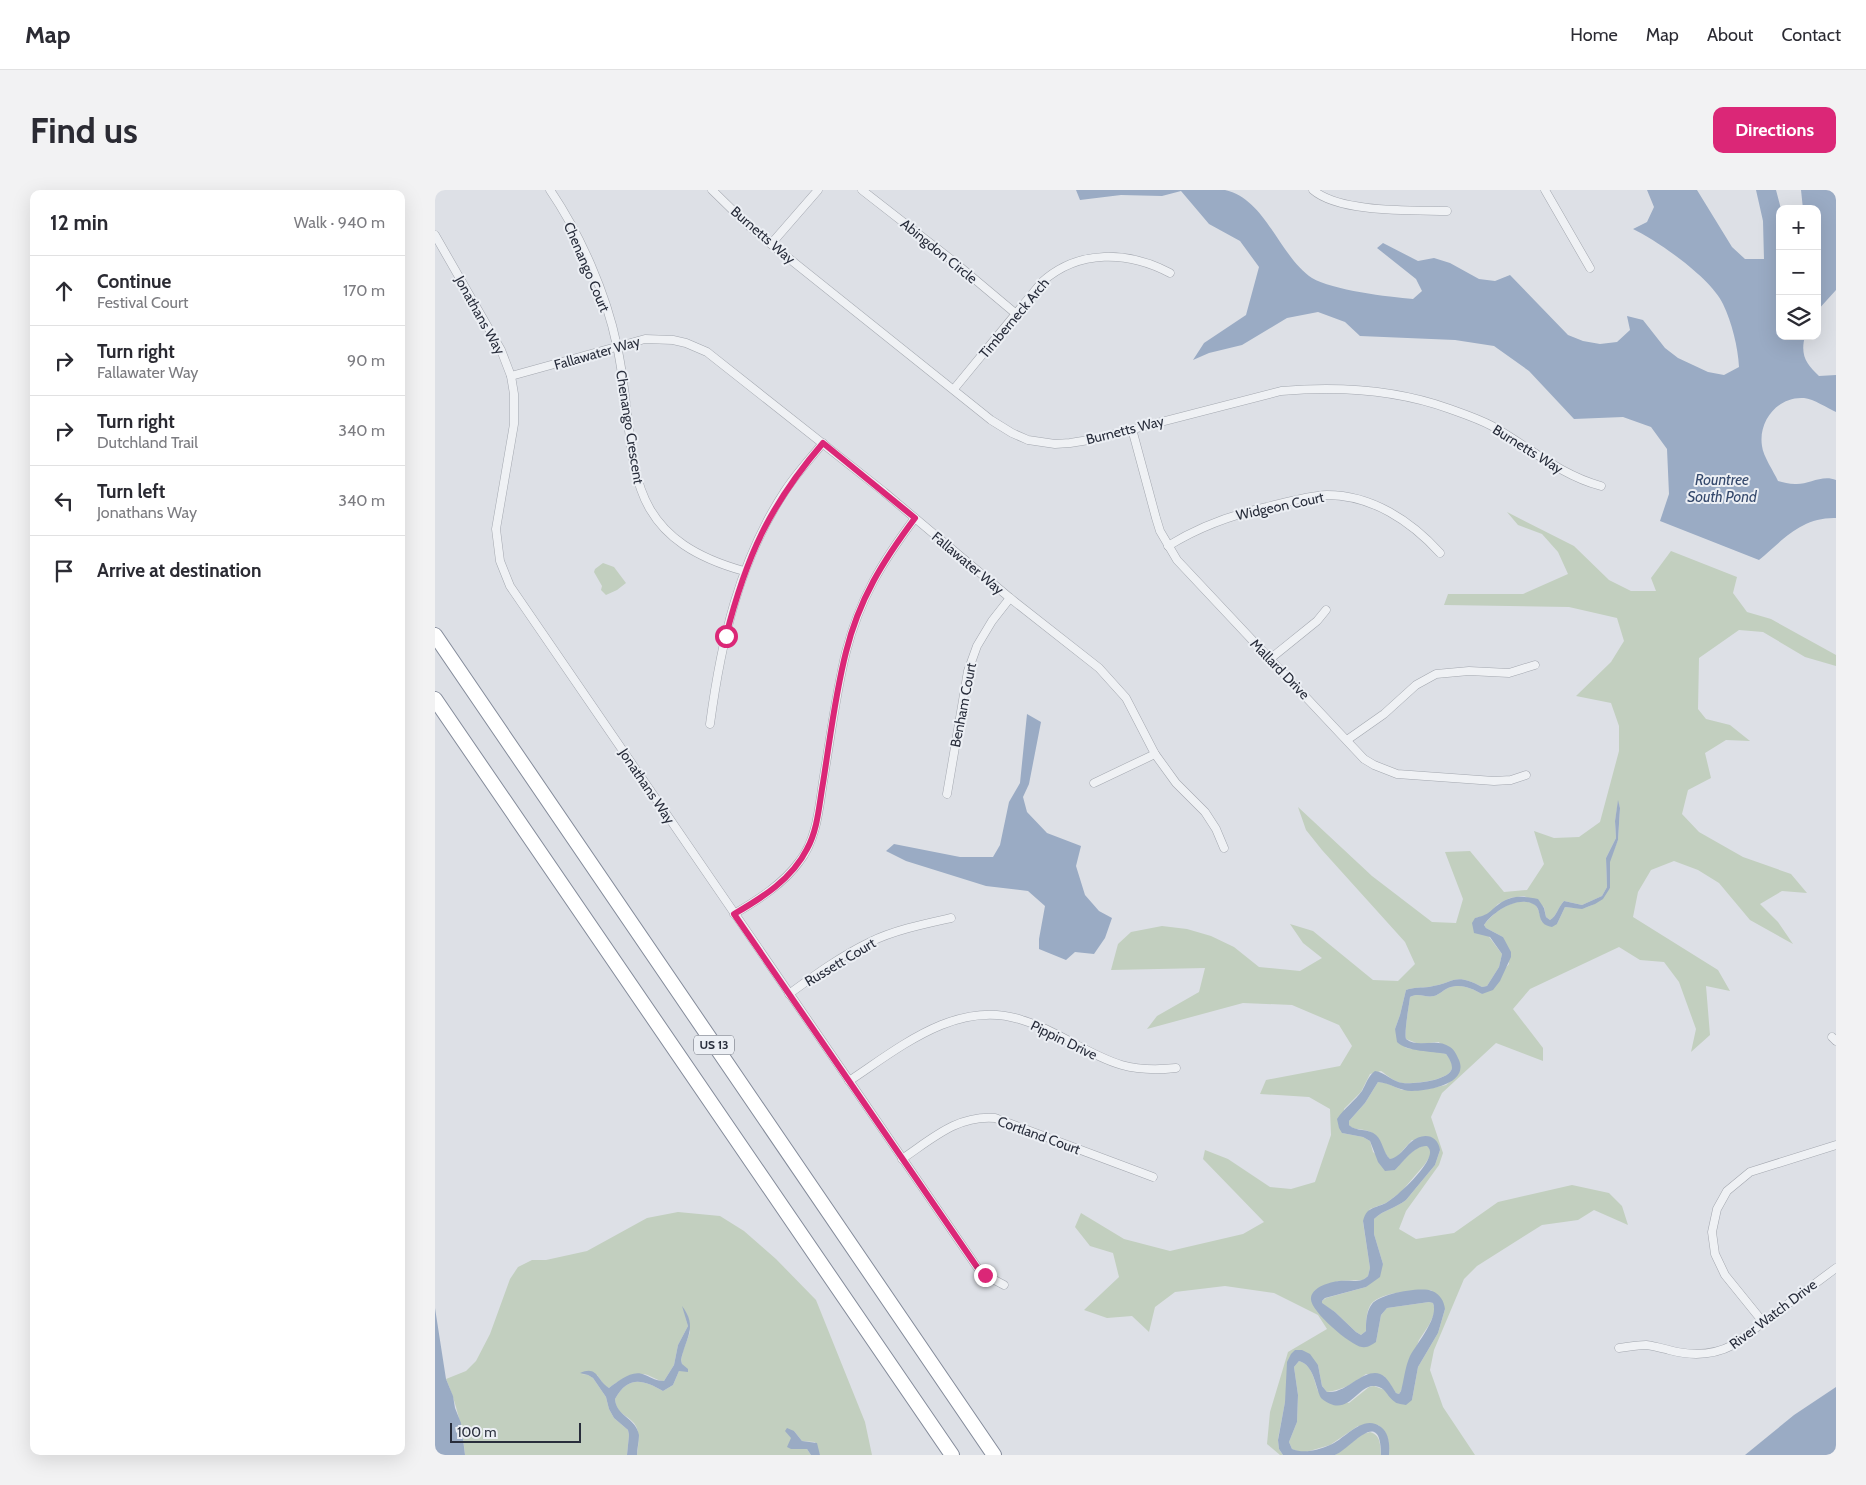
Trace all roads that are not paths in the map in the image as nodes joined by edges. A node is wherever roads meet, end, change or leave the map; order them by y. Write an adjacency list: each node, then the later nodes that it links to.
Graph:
1 (550, 190): 13 (street, Chenango Court)
2 (712, 190): 9 (street, Burnetts Way)
3 (818, 190): 9 (street)
4 (862, 190): 12 (street, Abingdon Circle)
5 (1313, 190): 7 (street)
6 (1545, 190): 10 (street)
7 (1447, 211)
8 (435, 235): 14 (street, Jonathans Way)
9 (771, 244): 15 (street, Burnetts Way)
10 (1590, 268)
11 (1170, 273): 12 (street, Timberneck Arch)
12 (1015, 313): 15 (street, Timberneck Arch)
13 (617, 346): 14 (street, Fallawater Way); 17 (street, Fallawater Way); 22 (street, Chenango Crescent)
14 (511, 376): 36 (street, Jonathans Way)
15 (954, 390): 16 (street, Burnetts Way)
16 (1132, 429): 18 (street, Burnetts Way); 20 (street, Mallard Drive)
17 (823, 443): 19 (street, Fallawater Way); 22 (street)
18 (1601, 486)
19 (915, 518): 23 (street, Fallawater Way); 36 (street)
20 (1168, 546): 21 (street, Widgeon Court); 26 (street, Mallard Drive)
21 (1440, 553)
22 (745, 571): 29 (street)
23 (1010, 598): 31 (street, Fallawater Way); 34 (street, Benham Court)
24 (1326, 610): 26 (street)
25 (435, 636): 49 (highway, US 13)
26 (1270, 658): 30 (street, Mallard Drive)
27 (1535, 665): 30 (street)
28 (435, 699): 48 (highway, US 13)
29 (711, 724)
30 (1347, 740): 32 (street, Mallard Drive)
31 (1155, 754): 33 (street); 35 (street, Fallawater Way)
32 (1526, 776)
33 (1094, 783)
34 (947, 794)
35 (1224, 848)
36 (734, 914): 38 (street, Jonathans Way)
37 (951, 918): 38 (street, Russett Court)
38 (789, 994): 40 (street, Jonathans Way)
39 (1176, 1068): 40 (street, Pippin Drive)
40 (849, 1081): 42 (street, Jonathans Way)
41 (1836, 1145): 46 (street)
42 (902, 1159): 43 (street, Cortland Court); 45 (street, Jonathans Way)
43 (1153, 1177)
44 (1836, 1268): 46 (street, River Watch Drive)
45 (1004, 1285)
46 (1763, 1322): 47 (street, River Watch Drive)
47 (1619, 1348)
48 (952, 1455)
49 (994, 1455)

